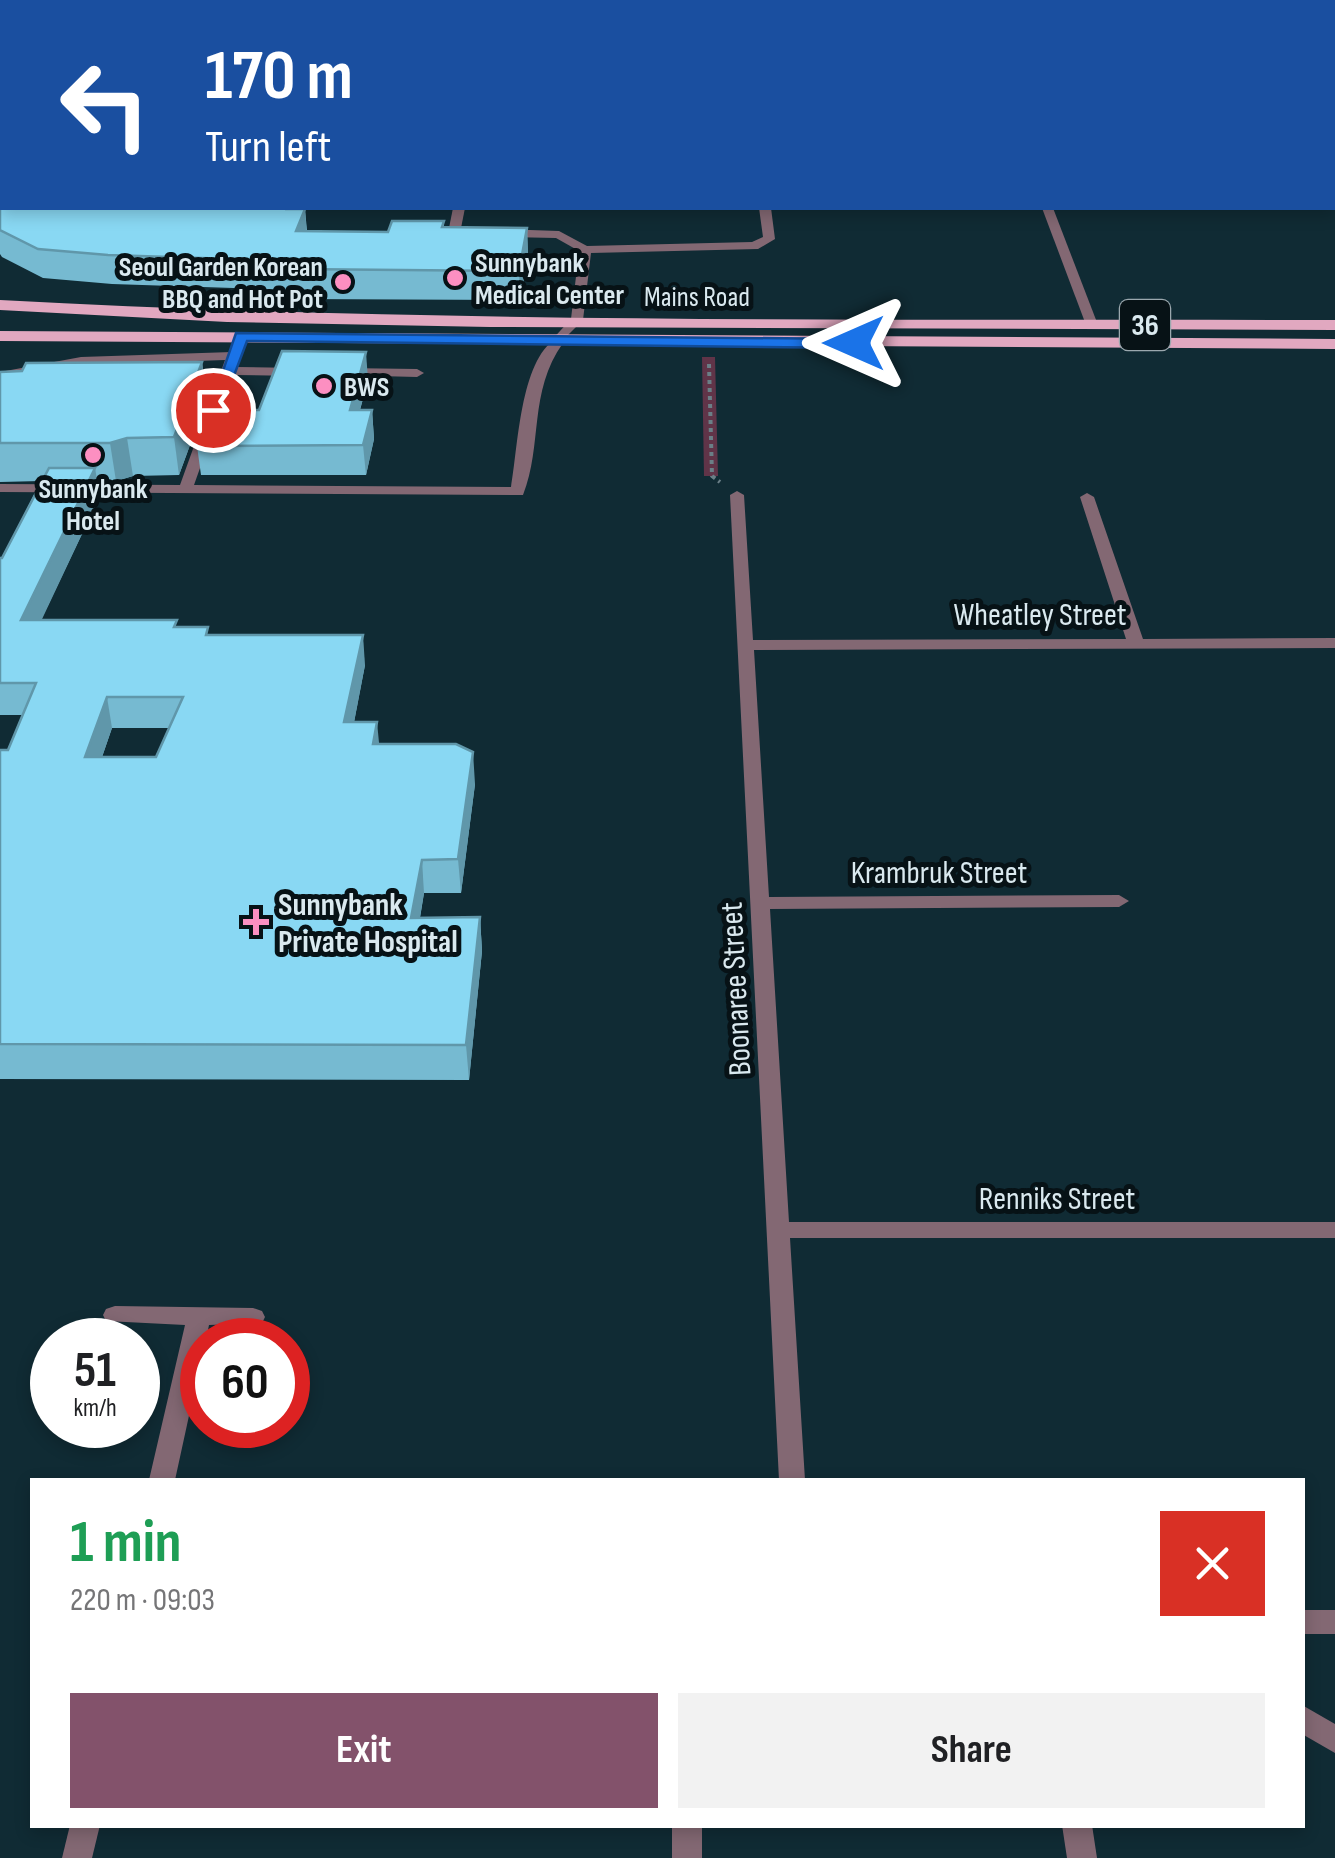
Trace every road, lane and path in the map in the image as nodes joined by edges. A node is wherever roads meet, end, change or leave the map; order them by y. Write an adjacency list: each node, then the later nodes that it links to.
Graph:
1 (459, 210): 5 (street)
2 (765, 210): 8 (street)
3 (1047, 210): 11 (street)
4 (435, 233): 5 (street)
5 (454, 233): 6 (street)
6 (471, 233)
7 (488, 233): 8 (street)
8 (585, 250): 10 (street)
9 (0, 305): 10 (main road, Mains Road / 36)
10 (575, 324): 11 (main road, Mains Road / 36); 15 (street)
11 (1092, 325): 12 (main road, Mains Road / 36)
12 (1335, 326)
13 (1, 333): 14 (main road, Mains Road / 36)
14 (241, 336): 15 (main road, Mains Road / 36); 18 (street)
15 (556, 342): 16 (main road, Mains Road / 36); 22 (street)
16 (1335, 344)
17 (709, 352): 23 (path)
18 (230, 364): 19 (street); 20 (street); 22 (street)
19 (417, 373)
20 (0, 376)
21 (0, 488): 22 (street)
22 (185, 491)
23 (737, 495): 27 (street, Boonaree Street)
24 (1087, 497): 25 (street)
25 (1136, 643): 26 (street, Wheatley Street); 27 (street, Wheatley Street)
26 (1335, 643)
27 (745, 644): 29 (street, Boonaree Street)
28 (1120, 901): 29 (street, Krambruk Street)
29 (760, 903): 30 (street, Boonaree Street)
30 (778, 1230): 31 (street, Renniks Street); 36 (street, Boonaree Street)
31 (1335, 1230)
32 (115, 1315): 33 (street)
33 (199, 1316): 34 (street); 35 (street)
34 (254, 1316)
35 (162, 1478)
36 (792, 1478)
37 (1305, 1622): 38 (street)
38 (1335, 1622)
39 (1305, 1720): 40 (street)
40 (1335, 1740)
41 (83, 1828): 44 (street)
42 (686, 1828): 45 (street)
43 (1077, 1828): 46 (street)
44 (78, 1858)
45 (687, 1858)
46 (1082, 1858)

